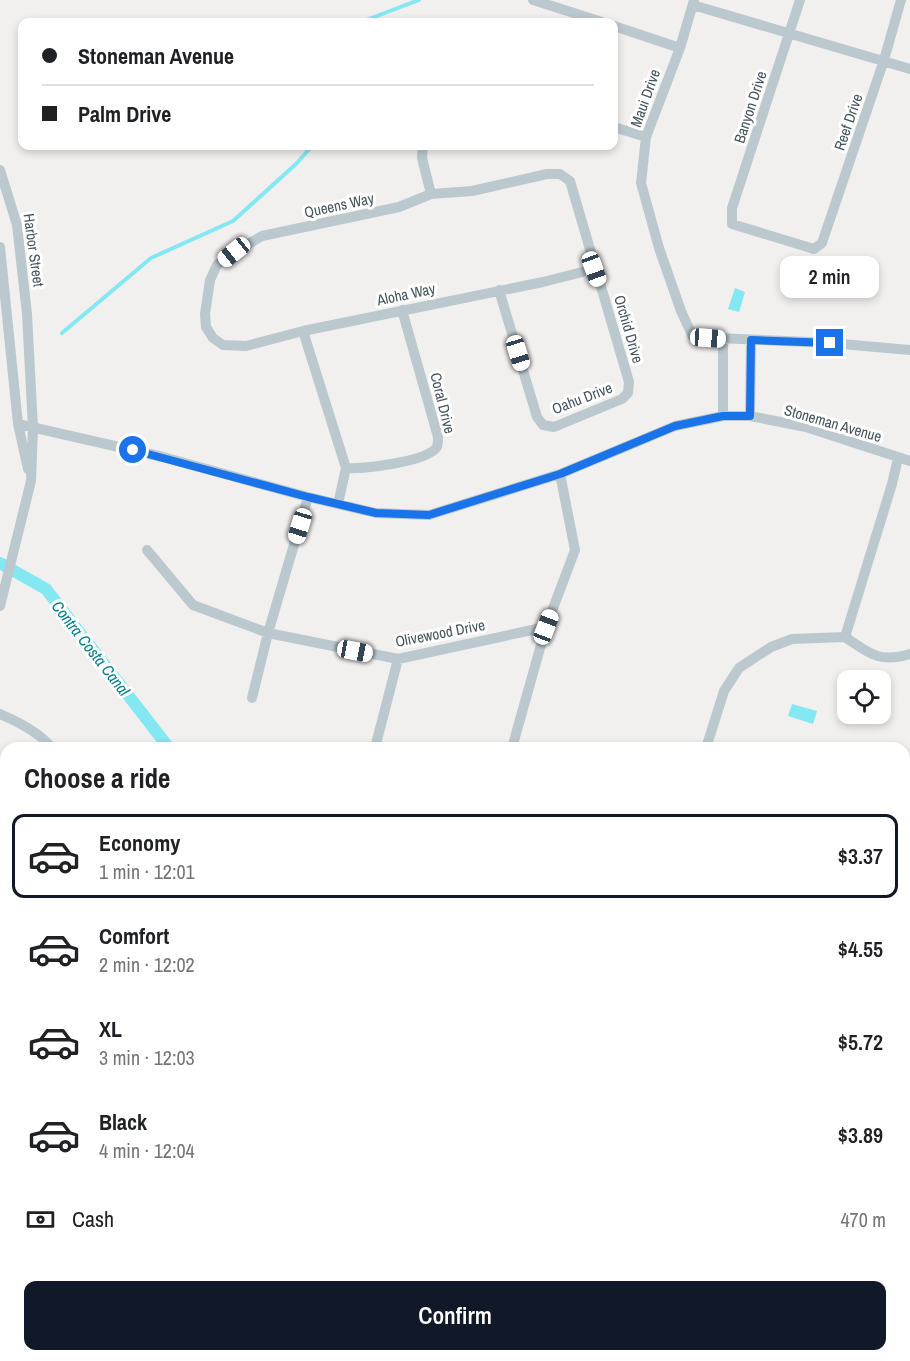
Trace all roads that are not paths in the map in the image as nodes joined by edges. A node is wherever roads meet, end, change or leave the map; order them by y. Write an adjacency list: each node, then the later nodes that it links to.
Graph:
1 (533, 0): 5 (street)
2 (800, 0): 7 (street, Banyon Drive)
3 (901, 0): 9 (street, Reef Drive)
4 (694, 3): 7 (street); 8 (street, Maui Drive)
5 (589, 18)
6 (618, 27): 8 (street)
7 (789, 34): 9 (street); 18 (street, Banyon Drive)
8 (680, 48): 12 (street, Maui Drive)
9 (884, 60): 10 (street); 18 (street, Reef Drive)
10 (910, 69)
11 (618, 128): 12 (street)
12 (646, 137): 23 (street, Maui Drive)
13 (423, 150): 16 (street)
14 (0, 170): 31 (street, Harbor Street)
15 (560, 174): 16 (street, Queens Way); 19 (street, Orchid Drive)
16 (431, 195): 25 (street, Queens Way)
17 (0, 247): 30 (street, Harbor Street)
18 (814, 249)
19 (594, 269): 20 (street, Aloha Way); 27 (street, Orchid Drive)
20 (499, 290): 21 (street, Aloha Way); 27 (street, Oahu Drive)
21 (402, 310): 22 (street, Aloha Way); 34 (street, Coral Drive)
22 (303, 331): 25 (street, Aloha Way); 34 (street)
23 (723, 339): 24 (street); 28 (street)
24 (751, 340): 26 (street); 29 (street)
25 (223, 345)
26 (910, 350)
27 (628, 393)
28 (723, 416): 29 (street, Stoneman Avenue); 35 (street, Stoneman Avenue)
29 (750, 416): 32 (street, Stoneman Avenue)
30 (18, 424): 31 (street, Stoneman Avenue); 36 (street, Harbor Street)
31 (33, 428): 36 (street, Harbor Street); 37 (street, Stoneman Avenue)
32 (898, 458): 33 (street, Stoneman Avenue); 43 (street)
33 (910, 461)
34 (346, 468): 38 (street)
35 (560, 474): 38 (street, Stoneman Avenue); 41 (street)
36 (31, 481): 40 (street, Harbor Street)
37 (308, 497): 38 (street, Stoneman Avenue); 42 (street)
38 (338, 504)
39 (147, 550): 42 (street, Olivewood Drive)
40 (0, 606)
41 (546, 627): 45 (street, Olivewood Drive); 50 (street)
42 (268, 633): 45 (street, Olivewood Drive); 46 (street)
43 (845, 637): 44 (street); 51 (street)
44 (910, 654)
45 (398, 659): 49 (street)
46 (252, 698)
47 (0, 714): 48 (street)
48 (48, 742)
49 (377, 742)
50 (514, 742)
51 (708, 742)

